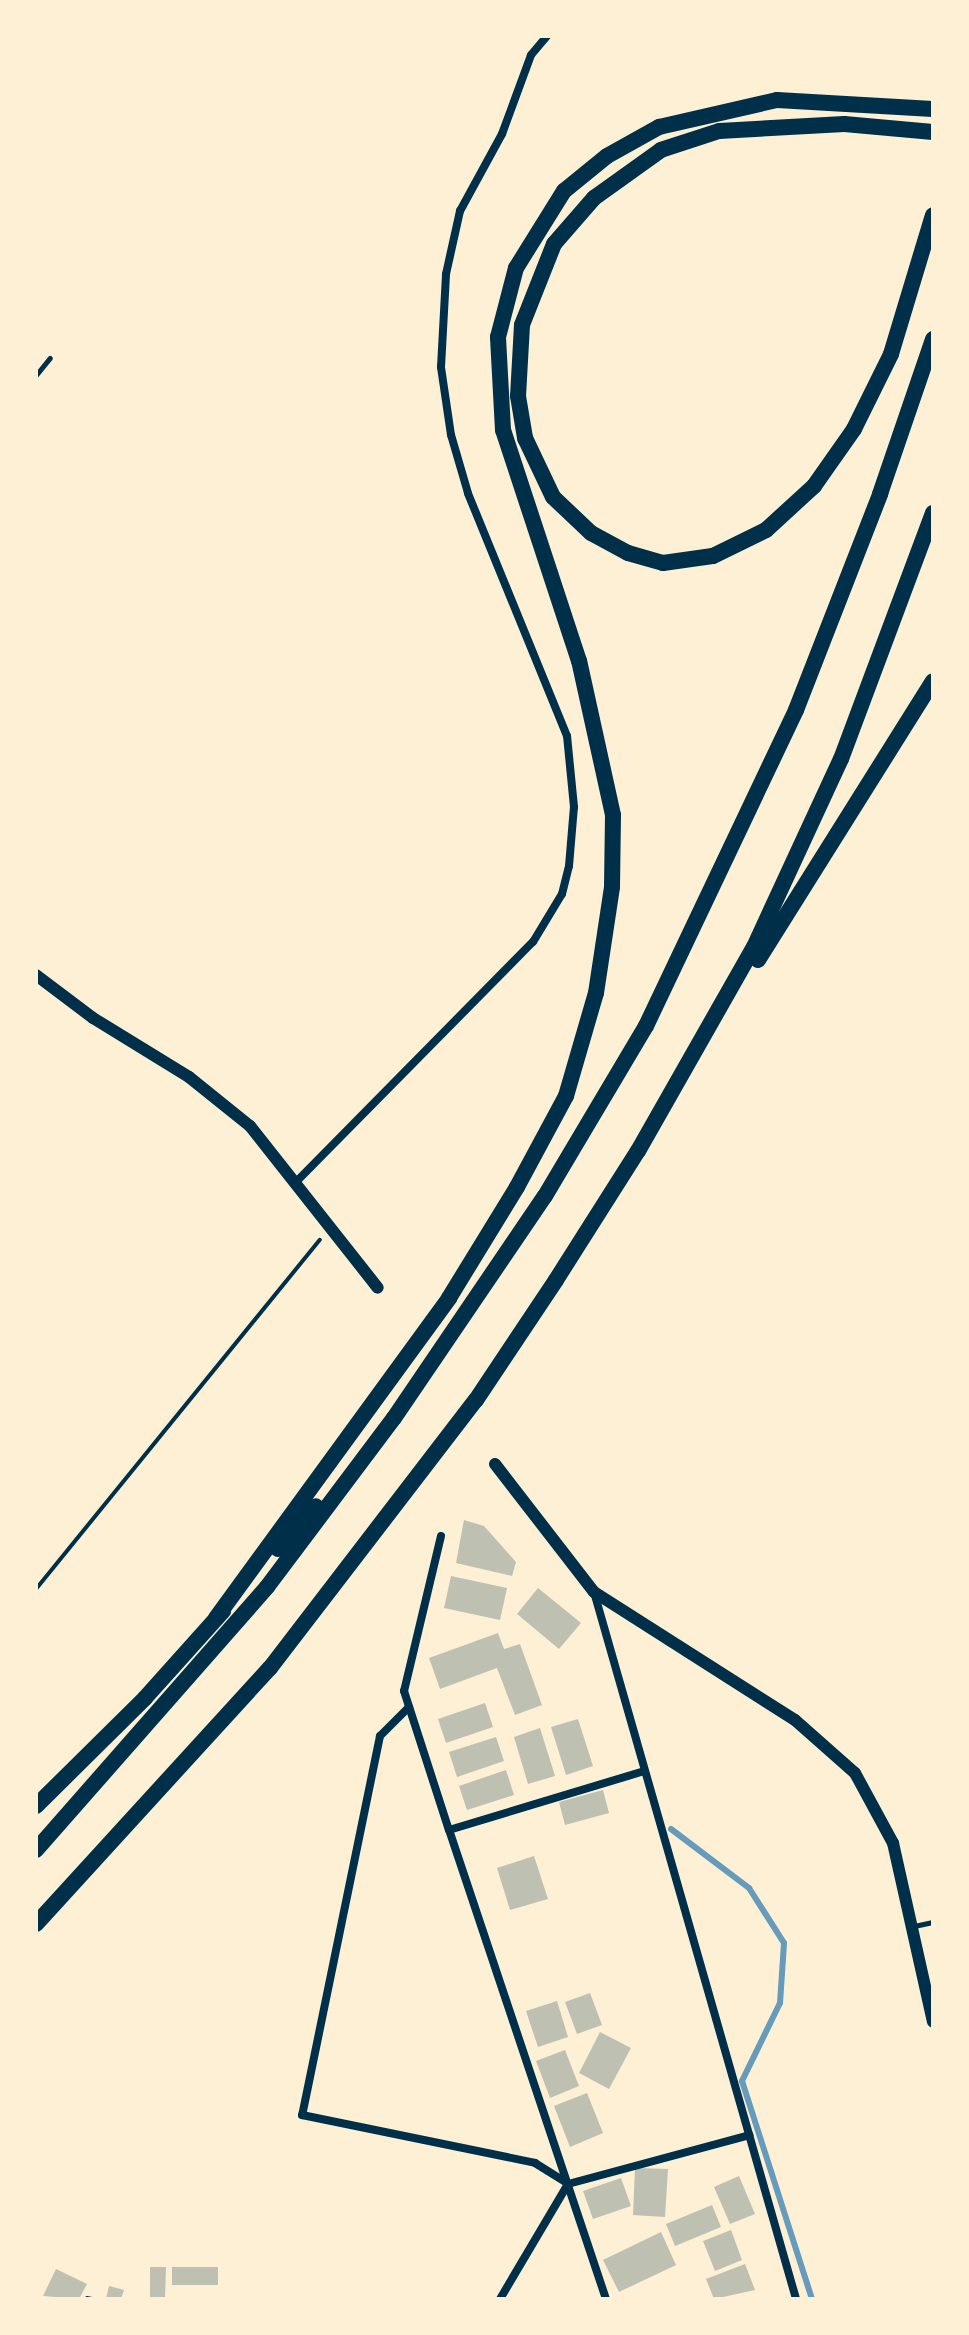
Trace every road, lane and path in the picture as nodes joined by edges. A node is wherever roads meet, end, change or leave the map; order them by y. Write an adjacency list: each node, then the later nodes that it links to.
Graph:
1 (547, 36): 12 (street)
2 (933, 109): 20 (highway)
3 (933, 132): 4 (highway)
4 (933, 215)
5 (933, 339): 15 (highway)
6 (50, 358): 7 (lane)
7 (36, 375)
8 (933, 513): 11 (highway)
9 (933, 681): 11 (highway)
10 (36, 975): 12 (street)
11 (638, 1151): 27 (highway)
12 (296, 1182): 13 (street)
13 (330, 1226): 14 (street); 18 (path)
14 (378, 1288)
15 (394, 1418): 20 (highway); 25 (highway)
16 (495, 1464): 19 (street)
17 (441, 1536): 21 (street)
18 (36, 1589)
19 (594, 1592): 22 (street); 28 (street)
20 (216, 1618): 23 (highway)
21 (409, 1707): 24 (street); 31 (street)
22 (644, 1771): 24 (street); 30 (street)
23 (36, 1806)
24 (449, 1830): 31 (street)
25 (36, 1850)
26 (933, 1922): 28 (lane)
27 (36, 1924)
28 (910, 1927): 29 (street)
29 (933, 2022)
30 (749, 2135): 31 (street); 34 (street)
31 (568, 2184): 32 (street); 33 (street)
32 (500, 2299)
33 (606, 2299)
34 (796, 2299)

